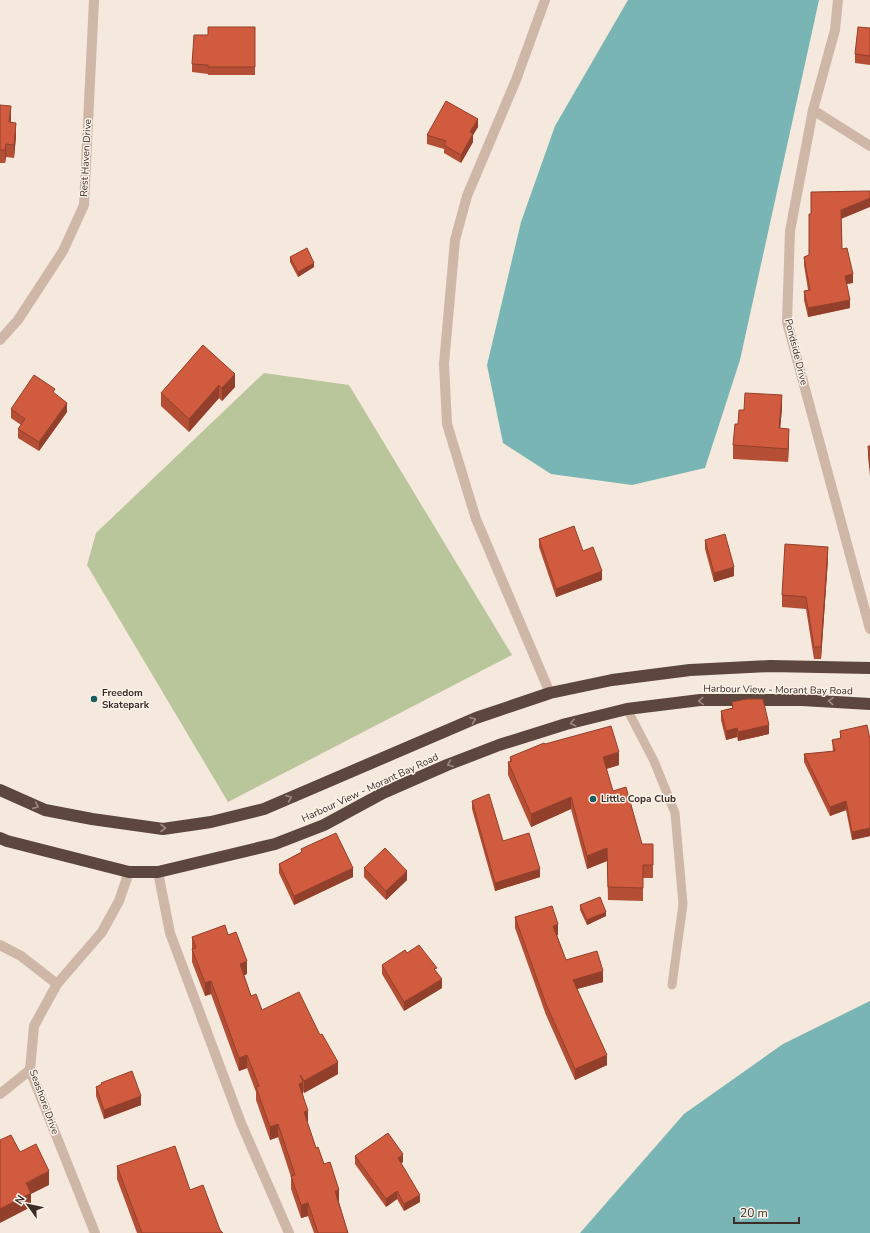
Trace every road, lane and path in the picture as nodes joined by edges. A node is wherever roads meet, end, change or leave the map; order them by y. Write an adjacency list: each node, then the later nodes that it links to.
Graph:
1 (94, 0): 6 (street, Rest Haven Drive)
2 (545, 0): 9 (street)
3 (838, 0): 4 (street, Pondside Drive)
4 (813, 110): 5 (street); 7 (street, Pondside Drive)
5 (870, 146)
6 (0, 340)
7 (870, 629)
8 (870, 668): 9 (highway, Harbour View - Morant Bay Road)
9 (550, 693): 12 (highway, Harbour View - Morant Bay Road, one-way to 9)
10 (870, 704): 11 (highway, Harbour View - Morant Bay Road, one-way to 11)
11 (627, 709): 15 (highway, Harbour View - Morant Bay Road, one-way to 15); 18 (lane)
12 (0, 790)
13 (0, 838): 14 (highway, Harbour View - Morant Bay Road)
14 (129, 872): 15 (highway, Harbour View - Morant Bay Road); 17 (street, Seashore Drive)
15 (158, 872): 22 (street)
16 (0, 945): 17 (street)
17 (56, 984): 19 (street, Seashore Drive)
18 (672, 985)
19 (30, 1070): 20 (street); 21 (street, Seashore Drive)
20 (0, 1094)
21 (96, 1233)
22 (289, 1233)

